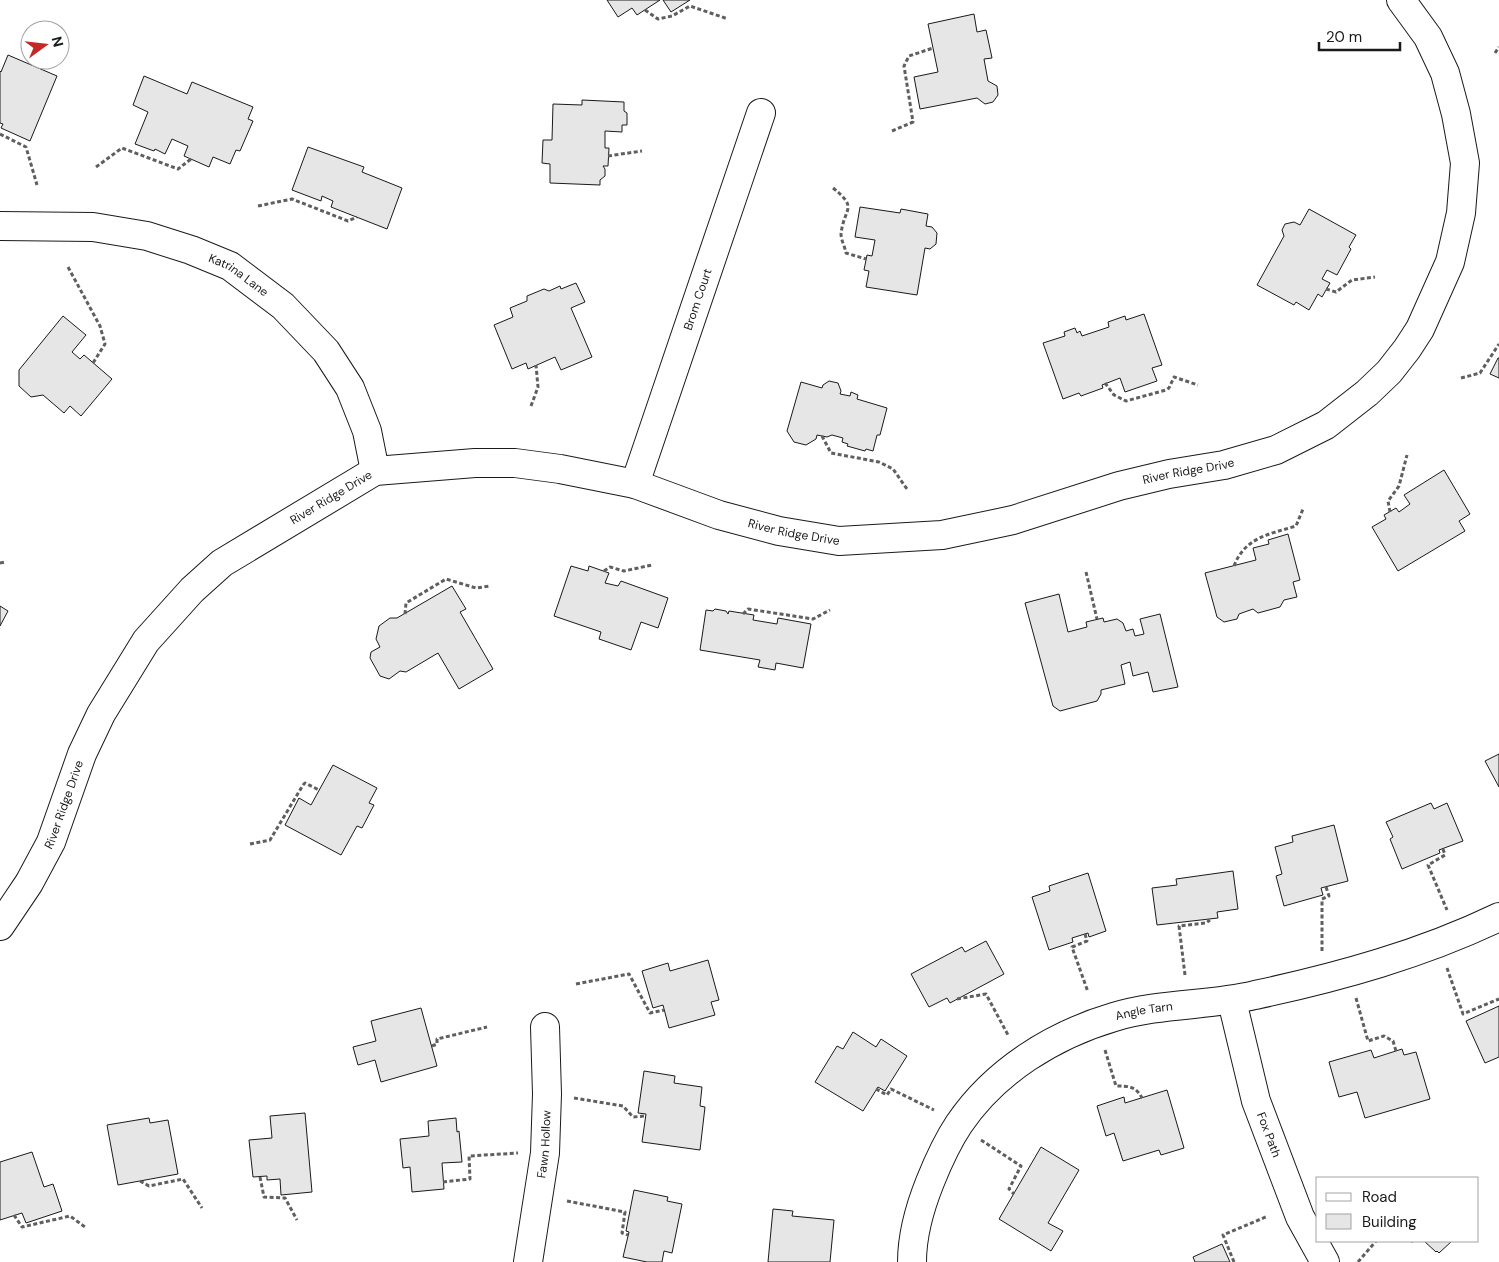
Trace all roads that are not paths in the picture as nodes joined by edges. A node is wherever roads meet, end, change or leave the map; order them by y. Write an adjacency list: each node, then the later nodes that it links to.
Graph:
1 (1401, 0): 5 (street, River Ridge Drive)
2 (761, 113): 5 (street, Brom Court)
3 (0, 226): 4 (street, Katrina Lane)
4 (375, 471): 5 (street, River Ridge Drive); 7 (street, River Ridge Drive)
5 (635, 484)
6 (1499, 917): 8 (street, Angle Tarn)
7 (0, 926)
8 (1232, 1001): 11 (street, Angle Tarn); 12 (street, Fox Path)
9 (545, 1027): 10 (street, Fawn Hollow)
10 (528, 1262)
11 (912, 1262)
12 (1325, 1262)

